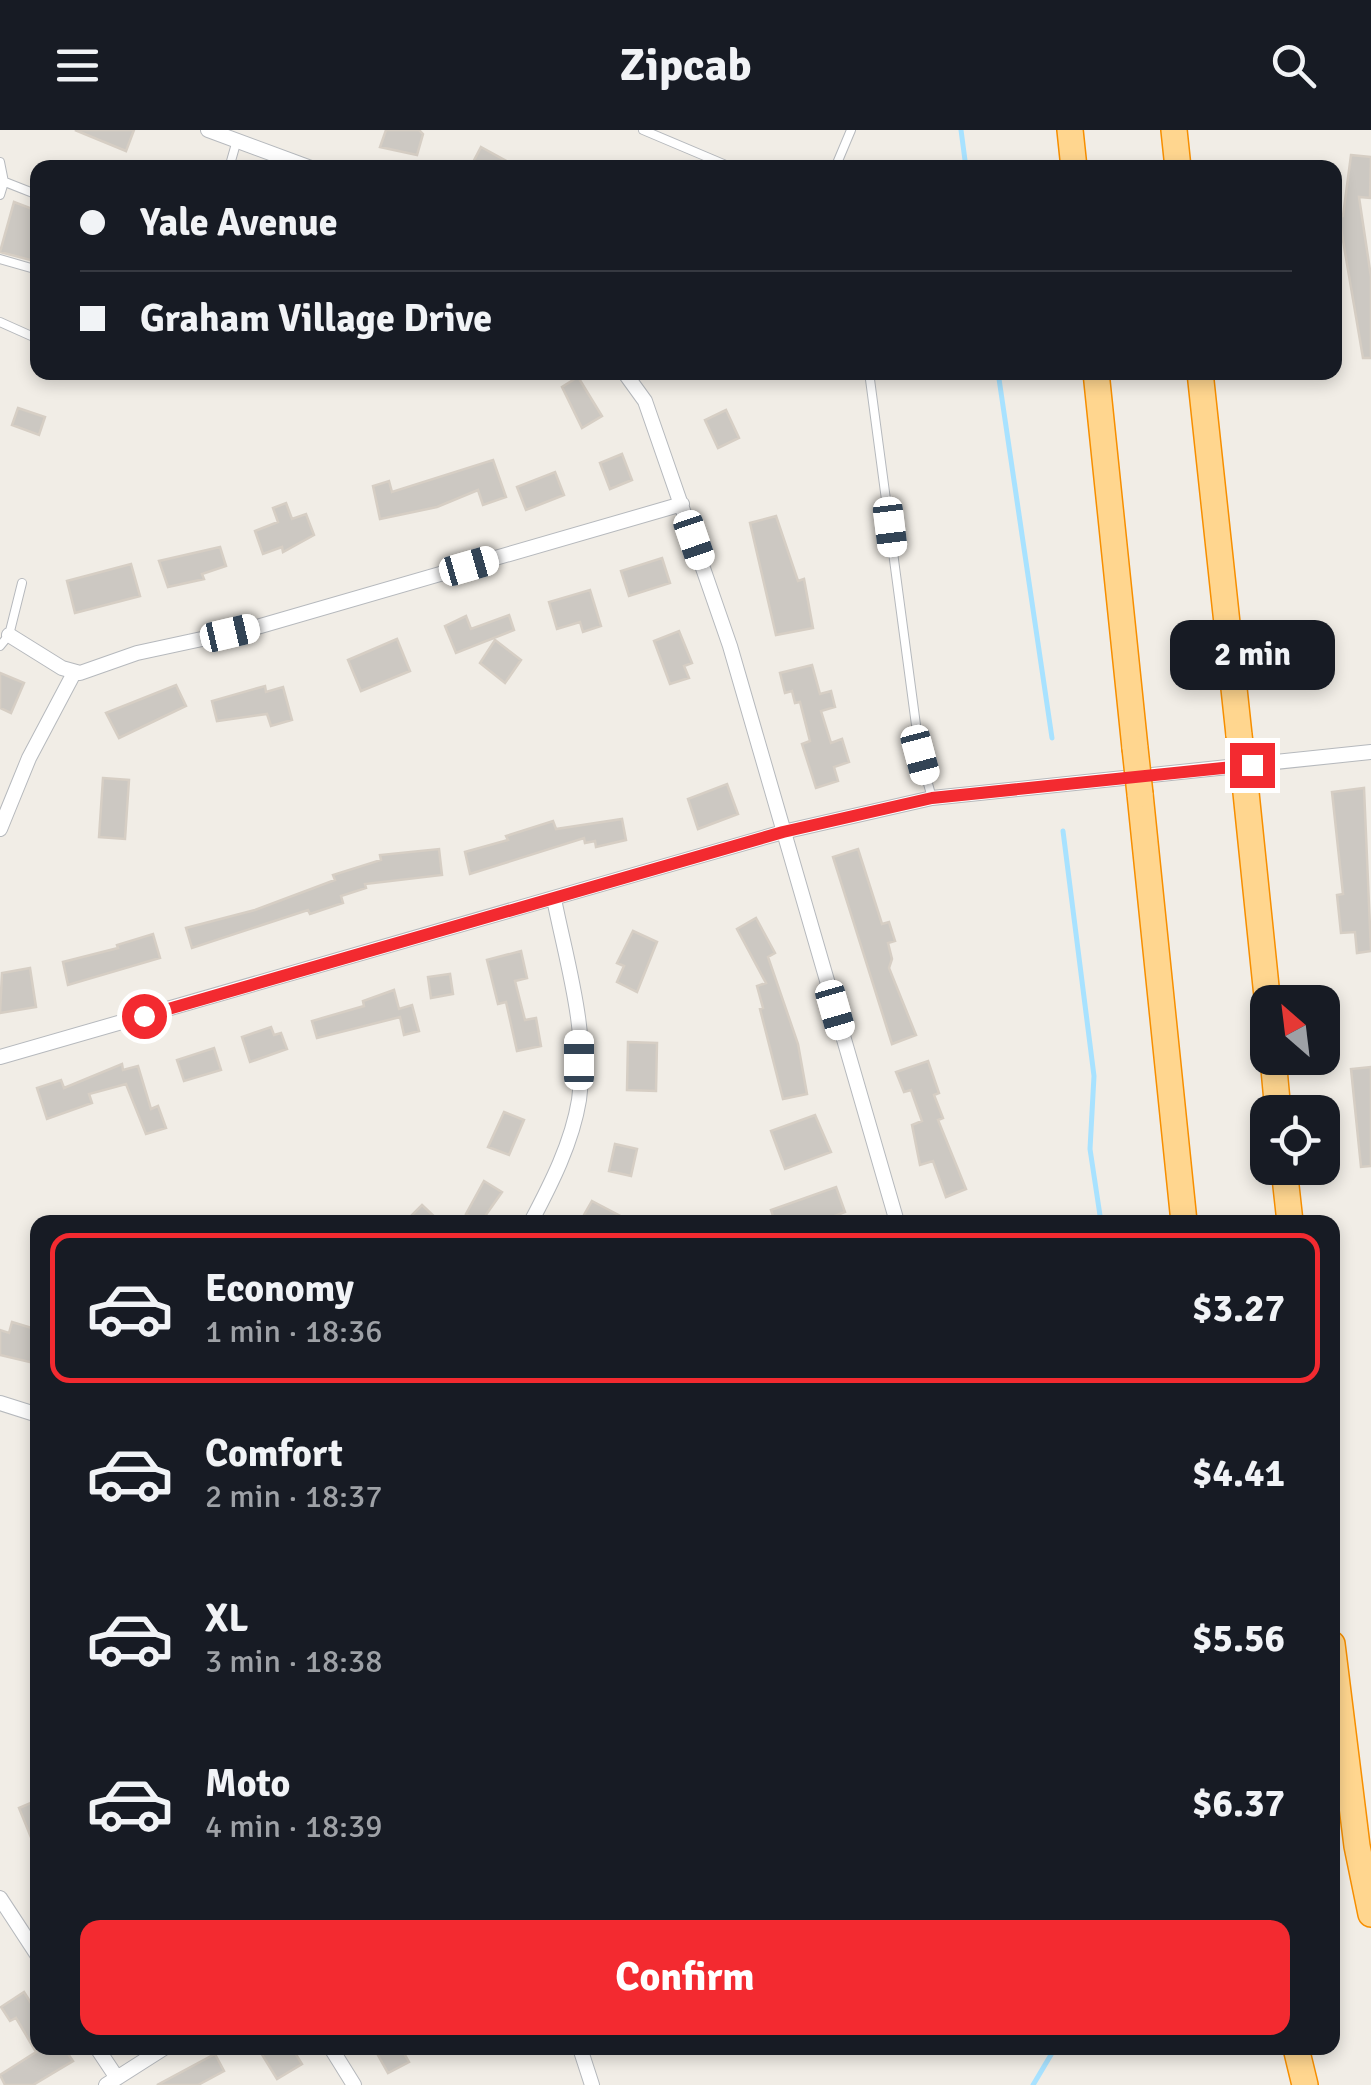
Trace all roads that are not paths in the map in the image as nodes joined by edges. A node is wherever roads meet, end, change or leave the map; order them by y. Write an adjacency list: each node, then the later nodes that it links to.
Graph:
1 (208, 130): 6 (street)
2 (643, 130): 9 (lane)
3 (851, 130): 10 (lane)
4 (1070, 130): 11 (highway)
5 (1174, 130): 12 (highway)
6 (237, 140): 7 (lane); 8 (street)
7 (231, 160)
8 (290, 160)
9 (714, 160)
10 (838, 160)
11 (1073, 160)
12 (1177, 160)
13 (0, 162): 14 (lane)
14 (2, 181): 15 (lane); 16 (lane)
15 (30, 192)
16 (0, 196)
17 (0, 258): 18 (lane)
18 (30, 267)
19 (0, 322): 20 (lane)
20 (30, 335)
21 (630, 380): 25 (street)
22 (870, 380): 30 (lane)
23 (1097, 380): 39 (highway, bridge)
24 (1201, 380): 34 (highway, bridge)
25 (682, 504): 28 (street); 32 (street)
26 (22, 583): 27 (lane)
27 (4, 641): 28 (street)
28 (74, 672): 31 (street)
29 (1371, 752): 30 (street)
30 (932, 798): 32 (street)
31 (0, 829)
32 (783, 832): 33 (street); 38 (street)
33 (554, 900): 35 (street); 37 (street)
34 (1266, 985)
35 (0, 1057)
36 (1286, 1185): 40 (highway)
37 (535, 1215)
38 (895, 1215)
39 (1183, 1215)
40 (1289, 1215)
41 (0, 1403): 42 (street)
42 (30, 1412)
43 (1340, 1709): 45 (highway)
44 (0, 1898): 46 (street)
45 (1371, 1914)
46 (30, 1944)
47 (100, 2055): 52 (street)
48 (153, 2055): 52 (street)
49 (335, 2055): 53 (street)
50 (582, 2055): 54 (street)
51 (1298, 2055): 55 (highway)
52 (111, 2082)
53 (354, 2085)
54 (592, 2085)
55 (1306, 2085)

